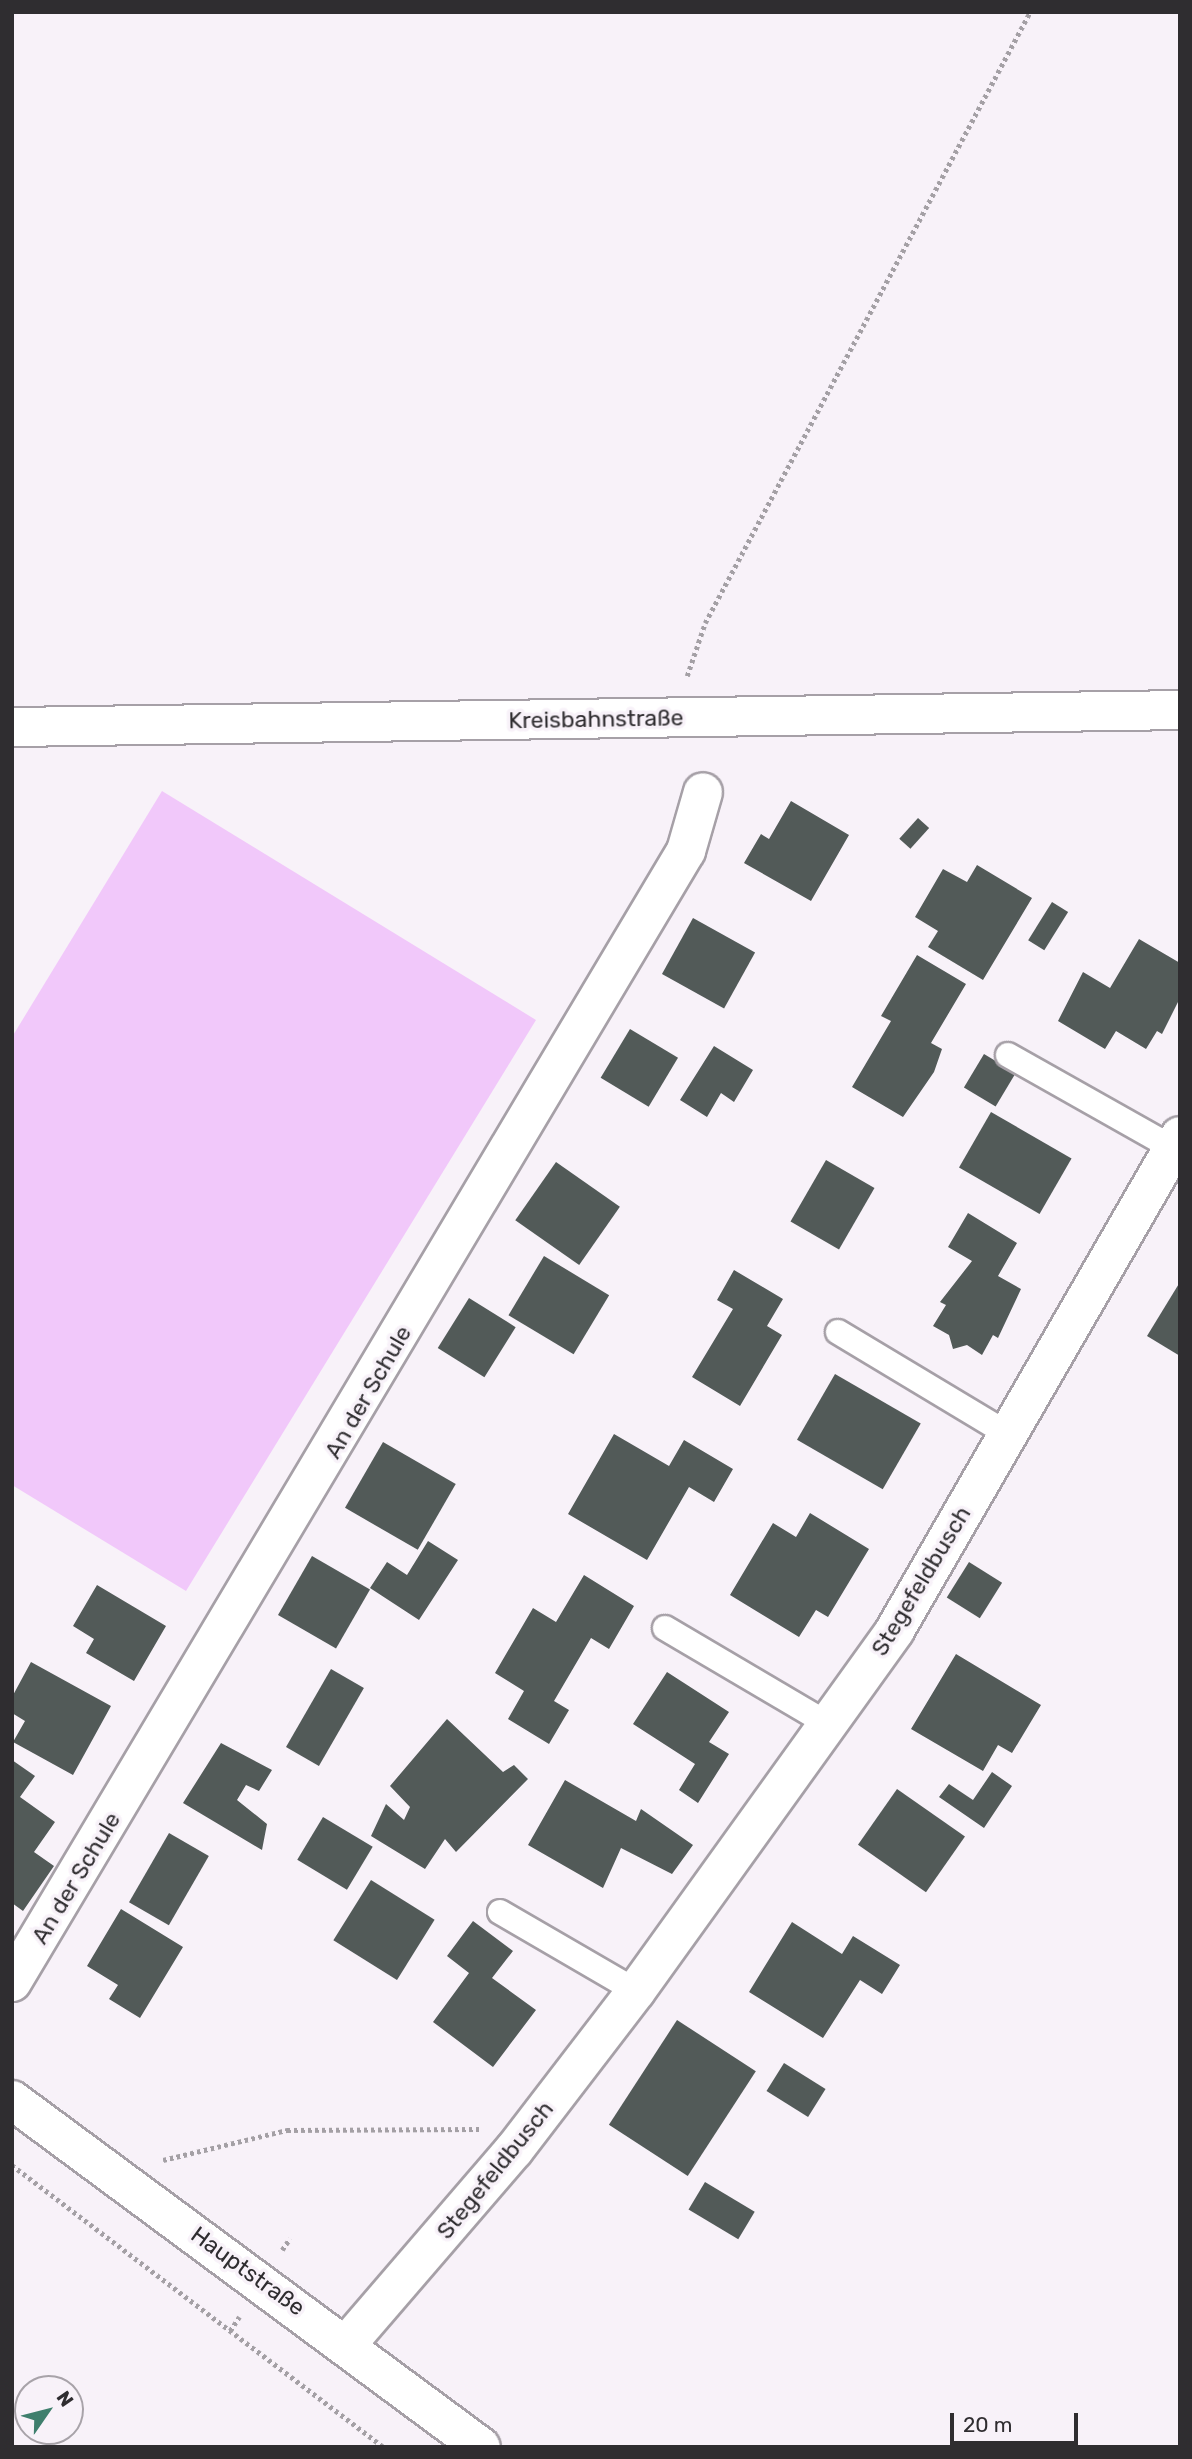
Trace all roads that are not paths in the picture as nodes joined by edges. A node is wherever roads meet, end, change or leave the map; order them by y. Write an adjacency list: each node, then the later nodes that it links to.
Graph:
1 (1180, 710): 2 (street, Kreisbahnstraße)
2 (12, 727)
3 (704, 792): 11 (street, An der Schule)
4 (1008, 1055): 5 (lane, Stegefeldbusch)
5 (1176, 1142): 7 (street, Stegefeldbusch)
6 (838, 1332): 7 (lane)
7 (1008, 1434): 9 (street, Stegefeldbusch)
8 (665, 1628): 9 (lane)
9 (828, 1724): 12 (street, Stegefeldbusch)
10 (500, 1912): 12 (lane)
11 (12, 1982)
12 (636, 1991): 14 (street, Stegefeldbusch)
13 (12, 2100): 14 (street, Hauptstraße)
14 (347, 2344): 15 (street, Hauptstraße)
15 (481, 2447)

